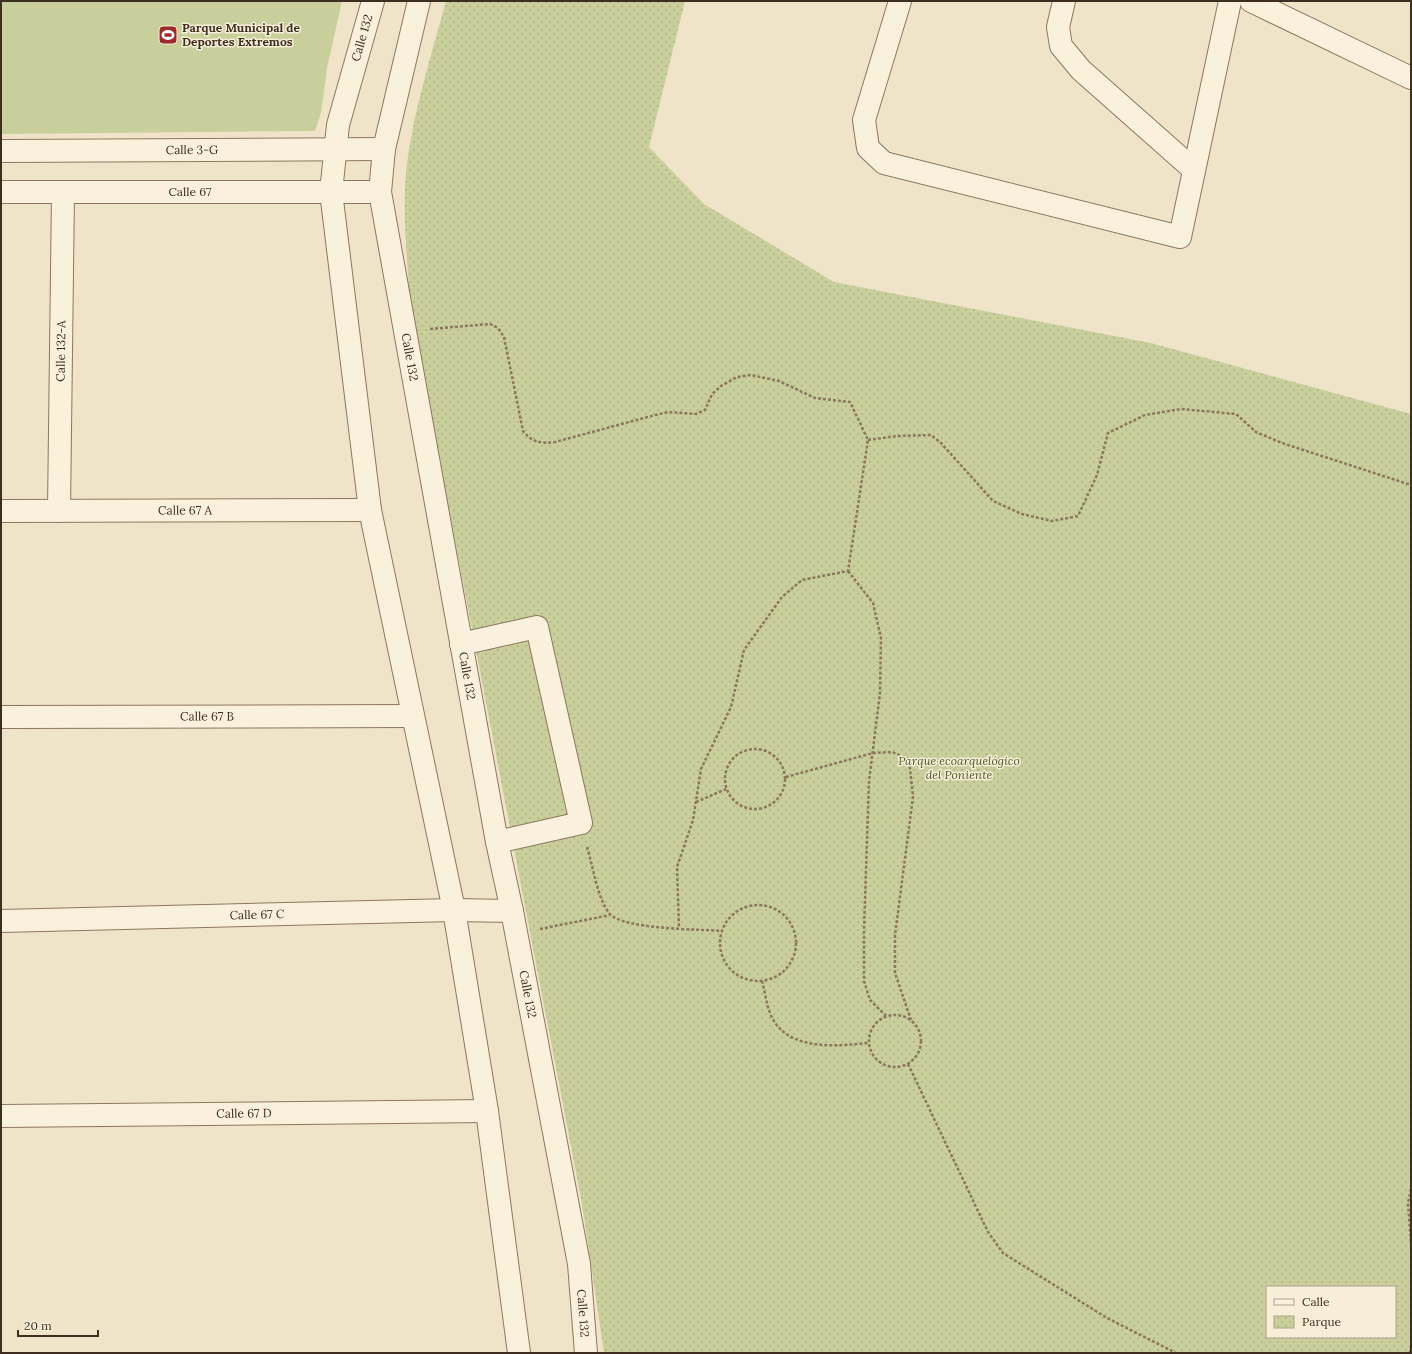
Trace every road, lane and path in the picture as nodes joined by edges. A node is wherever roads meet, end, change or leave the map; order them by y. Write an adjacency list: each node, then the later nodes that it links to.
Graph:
1 (373, 1): 8 (street, Calle 132)
2 (418, 1): 9 (street, Calle 132)
3 (900, 1): 11 (street)
4 (1064, 1): 11 (street)
5 (1230, 1): 11 (street)
6 (1251, 1): 7 (street)
7 (1411, 78)
8 (336, 149): 9 (street, Calle 3-G); 10 (street, Calle 3-G); 14 (street, Calle 132)
9 (384, 150): 15 (street, Calle 132)
10 (1, 151)
11 (1194, 170)
12 (1, 192): 13 (street, Calle 67)
13 (63, 192): 14 (street, Calle 67); 21 (street, Calle 132-A)
14 (331, 192): 15 (street, Calle 67); 19 (street, Calle 132)
15 (380, 192): 23 (street, Calle 132)
16 (428, 329): 17 (path)
17 (868, 440): 18 (path); 22 (path)
18 (1411, 485)
19 (370, 510): 21 (street, Calle 67 A); 24 (street, Calle 132)
20 (1, 511): 21 (street, Calle 67 A)
21 (59, 511)
22 (848, 571): 26 (path); 29 (path)
23 (461, 644): 30 (street); 31 (street, Calle 132)
24 (412, 716): 25 (street, Calle 67 B); 32 (street, Calle 132)
25 (1, 717)
26 (873, 753): 27 (path); 40 (path); 41 (path)
27 (786, 777): 28 (path); 28 (path)
28 (726, 789): 29 (path)
29 (696, 802): 36 (path)
30 (580, 823): 31 (street); 34 (path)
31 (497, 842): 33 (street, Calle 132)
32 (454, 910): 33 (street, Calle 67 C); 35 (street, Calle 67 C); 44 (street, Calle 132)
33 (512, 911): 38 (street, Calle 132)
34 (610, 915): 36 (path); 38 (path)
35 (1, 921)
36 (679, 928): 37 (path)
37 (722, 931): 39 (path); 39 (path)
38 (517, 934): 50 (street, Calle 132)
39 (762, 981): 42 (path)
40 (886, 1016): 41 (path); 42 (path)
41 (910, 1020): 43 (path)
42 (868, 1043): 43 (path)
43 (908, 1064): 51 (path)
44 (487, 1111): 45 (street, Calle 67 D); 49 (street, Calle 132)
45 (1, 1116)
46 (1411, 1189): 47 (path)
47 (1411, 1243)
48 (1411, 1346): 52 (path)
49 (519, 1353)
50 (586, 1353)
51 (1176, 1353)
52 (1410, 1353)

